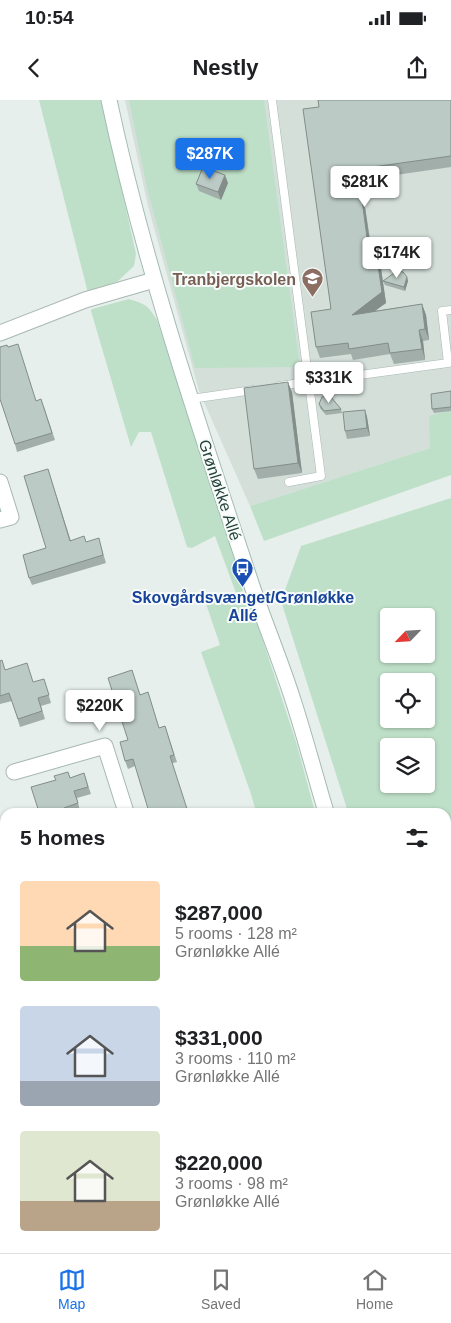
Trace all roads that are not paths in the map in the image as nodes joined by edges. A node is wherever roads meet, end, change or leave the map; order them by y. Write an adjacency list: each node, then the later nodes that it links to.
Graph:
1 (109, 100): 3 (street, Grønløkke Allé)
2 (272, 100): 6 (lane)
3 (154, 280): 5 (street); 9 (street, Grønløkke Allé)
4 (451, 310): 6 (lane)
5 (0, 333)
6 (309, 382): 7 (lane); 11 (lane)
7 (273, 387)
8 (264, 388): 9 (lane)
9 (190, 399): 15 (street, Grønløkke Allé)
10 (0, 482): 12 (street)
11 (289, 482)
12 (0, 520)
13 (14, 772): 14 (street)
14 (125, 808)
15 (325, 808)

